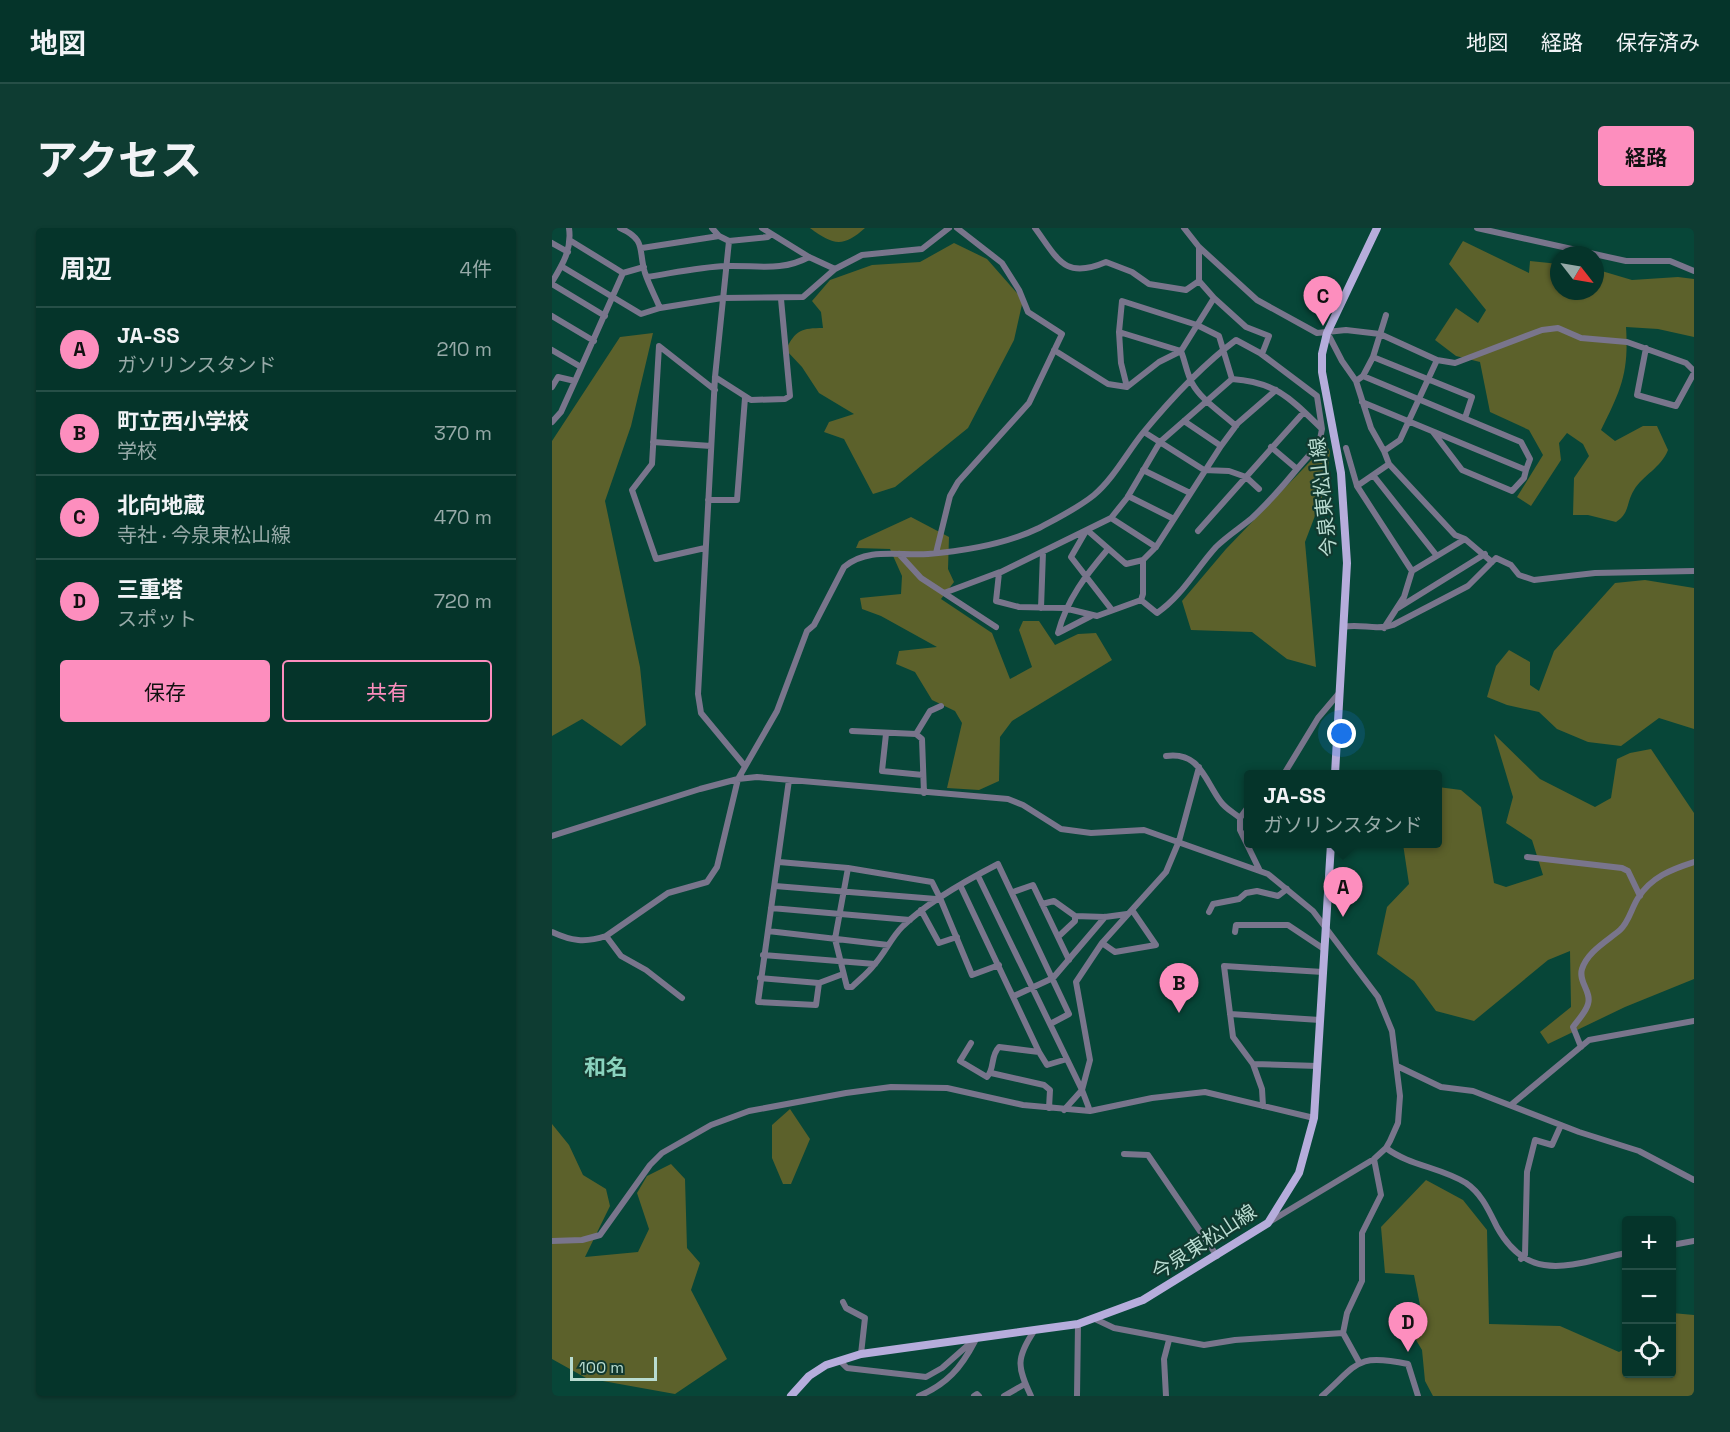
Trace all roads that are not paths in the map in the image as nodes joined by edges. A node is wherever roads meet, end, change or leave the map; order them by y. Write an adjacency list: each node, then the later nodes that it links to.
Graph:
1 (569, 228): 14 (street)
2 (620, 228): 11 (street)
3 (712, 228): 13 (street)
4 (762, 228): 12 (street)
5 (949, 228): 24 (street)
6 (957, 228): 46 (street)
7 (1035, 228): 29 (street)
8 (1184, 228): 17 (street)
9 (1377, 228): 40 (main road, 今泉東松山線)
10 (1477, 228): 25 (street)
11 (635, 231): 18 (street)
12 (771, 234): 15 (street); 20 (street)
13 (719, 236): 15 (street); 18 (street)
14 (571, 241): 19 (street); 26 (street)
15 (729, 241): 22 (street)
16 (552, 243): 19 (street)
17 (1199, 247): 29 (street); 40 (street)
18 (642, 248): 23 (street)
19 (568, 252): 21 (street)
20 (809, 257): 22 (street); 24 (street)
21 (561, 266): 28 (street); 30 (street)
22 (726, 266): 27 (street); 31 (street)
23 (644, 267): 26 (street); 27 (street)
24 (835, 269): 33 (street)
25 (1694, 271)
26 (623, 273): 30 (street)
27 (646, 277): 34 (street)
28 (553, 279): 37 (street)
29 (1199, 281): 32 (street)
30 (613, 297): 34 (street); 37 (street)
31 (722, 298): 33 (street); 34 (street); 54 (street)
32 (1214, 298): 38 (street); 48 (street)
33 (781, 299): 66 (street)
34 (660, 308)
35 (1386, 315): 41 (street)
36 (552, 316): 42 (street)
37 (605, 316): 42 (street)
38 (1197, 326): 39 (street); 44 (street); 47 (street)
39 (1119, 333): 47 (street); 61 (street)
40 (1327, 333): 41 (street); 59 (street); 64 (main road, 今泉東松山線)
41 (1380, 334): 49 (street); 50 (street)
42 (594, 341): 51 (street)
43 (1646, 348): 50 (street); 52 (street); 52 (street)
44 (1224, 349): 48 (street); 55 (street); 57 (street)
45 (552, 350): 51 (street)
46 (1054, 350): 61 (street); 107 (street)
47 (1181, 351): 57 (street); 61 (street)
48 (1262, 354): 65 (street)
49 (1373, 357): 53 (street); 56 (street)
50 (1437, 360): 56 (street)
51 (581, 367): 58 (street)
52 (1694, 372)
53 (1363, 376): 59 (street); 67 (street)
54 (715, 377): 62 (street); 66 (street)
55 (1232, 378): 63 (street); 68 (street)
56 (1428, 379): 67 (street); 71 (street)
57 (1190, 380): 68 (street); 77 (street)
58 (575, 381): 60 (street); 73 (street)
59 (1356, 381): 69 (street)
60 (552, 387)
61 (1127, 387)
62 (715, 390): 79 (street); 81 (street)
63 (1276, 390): 70 (street); 75 (street)
64 (1326, 390): 65 (street); 125 (main road, 今泉東松山線)
65 (1317, 396): 76 (street)
66 (745, 398): 97 (street)
67 (1418, 399): 71 (street); 74 (street)
68 (1208, 400): 72 (street); 75 (street)
69 (1362, 402): 74 (street); 85 (street)
70 (1304, 412): 76 (street); 83 (street)
71 (1465, 418): 90 (street)
72 (1184, 421): 80 (street); 82 (street)
73 (552, 422)
74 (1408, 422): 78 (street); 85 (street)
75 (1236, 426): 82 (street)
76 (1322, 429): 87 (street)
77 (1144, 432): 80 (street); 107 (street)
78 (1433, 432): 90 (street); 90 (street)
79 (653, 442): 81 (street); 104 (street)
80 (1160, 442): 88 (street); 89 (street)
81 (711, 446): 97 (street)
82 (1221, 446): 89 (street)
83 (1270, 447): 87 (street); 92 (street)
84 (1346, 448): 93 (street)
85 (1384, 451): 86 (street)
86 (1389, 464): 91 (street); 102 (street)
87 (1297, 469): 118 (street)
88 (1143, 470): 95 (street); 96 (street)
89 (1204, 470): 92 (street); 95 (street)
90 (1526, 470)
91 (1373, 475): 93 (street); 110 (street)
92 (1246, 477): 94 (street); 101 (street)
93 (1357, 486): 113 (street)
94 (1259, 489)
95 (1190, 493): 99 (street)
96 (1128, 496): 98 (street); 99 (street)
97 (708, 500): 104 (street)
98 (1111, 518): 100 (street); 103 (street)
99 (1174, 519): 103 (street)
100 (1087, 530): 105 (street); 106 (street); 116 (street)
101 (1198, 531)
102 (1465, 539): 109 (street); 110 (street)
103 (1156, 547): 111 (street)
104 (705, 548): 133 (street)
105 (1108, 549): 111 (street); 116 (street)
106 (1043, 552): 115 (street); 119 (street)
107 (936, 553): 108 (street)
108 (899, 554): 117 (street); 133 (street)
109 (1485, 555): 112 (street); 121 (street)
110 (1437, 556): 113 (street)
111 (1143, 560): 118 (street)
112 (1492, 562): 114 (street); 126 (street)
113 (1412, 571): 121 (street)
114 (1694, 571)
115 (1000, 572): 117 (street); 119 (street)
116 (1085, 576): 120 (street); 122 (street)
117 (944, 593): 124 (street)
118 (1141, 600): 122 (street)
119 (1041, 608): 120 (street)
120 (1064, 608): 123 (street); 123 (street)
121 (1396, 609): 126 (street)
122 (1112, 610): 123 (street)
123 (1091, 616)
124 (996, 627)
125 (1343, 627): 126 (street); 127 (main road, 今泉東松山線)
126 (1384, 628)
127 (1341, 692): 135 (street); 136 (main road, 今泉東松山線)
128 (941, 706): 131 (street)
129 (852, 731): 130 (street)
130 (886, 734): 131 (street); 137 (street)
131 (916, 734): 137 (street)
132 (1166, 756): 134 (street)
133 (744, 765): 138 (street)
134 (1198, 767): 142 (street); 145 (street)
135 (1286, 770)
136 (1335, 770)
137 (923, 775): 140 (street)
138 (738, 779): 139 (street); 143 (street); 174 (street)
139 (789, 780): 140 (street); 149 (street)
140 (924, 793): 145 (street)
141 (1244, 812): 142 (street)
142 (1240, 818): 144 (street)
143 (552, 836)
144 (1244, 838)
145 (1179, 841): 152 (street); 164 (street)
146 (1249, 848): 152 (street)
147 (1331, 848): 170 (main road, 今泉東松山線)
148 (1527, 857): 159 (street)
149 (779, 861): 151 (street); 154 (street)
150 (1694, 862): 159 (street)
151 (848, 868): 157 (street); 160 (street)
152 (1260, 871): 156 (street)
153 (978, 876): 155 (street); 158 (street); 191 (street)
154 (775, 886): 157 (street); 162 (street)
155 (961, 887): 160 (street); 185 (street)
156 (1287, 889): 165 (street); 170 (street)
157 (844, 891): 160 (street); 166 (street)
158 (1013, 892): 161 (street); 189 (street)
159 (1640, 896): 199 (street)
160 (940, 898): 163 (street); 176 (street)
161 (1042, 904): 167 (street); 175 (street)
162 (771, 908): 166 (street); 171 (street)
163 (921, 910): 169 (street); 176 (street)
164 (1130, 912): 168 (street); 178 (street); 178 (street)
165 (1209, 912)
166 (839, 914): 169 (street); 177 (street)
167 (1075, 916): 168 (street); 175 (street)
168 (1105, 917): 182 (street)
169 (910, 920): 179 (street)
170 (1326, 927): 180 (main road, 今泉東松山線); 204 (street)
171 (768, 931): 177 (street); 181 (street)
172 (552, 932): 174 (street)
173 (1235, 932): 180 (street)
174 (606, 936): 193 (street)
175 (1059, 936): 182 (street)
176 (957, 937): 185 (street)
177 (835, 939): 179 (street); 183 (street)
178 (1102, 943): 206 (street)
179 (888, 945): 184 (street)
180 (1324, 949): 186 (main road, 今泉東松山線)
181 (764, 954): 183 (street); 188 (street)
182 (1069, 960): 189 (street)
183 (841, 963): 184 (street); 187 (street)
184 (875, 964): 187 (street)
185 (999, 965): 192 (street)
186 (1323, 972): 194 (street); 195 (main road, 今泉東松山線)
187 (843, 974): 190 (street)
188 (760, 978): 190 (street); 190 (street)
189 (1053, 978): 191 (street); 197 (street)
190 (819, 984)
191 (1033, 987): 192 (street); 197 (street)
192 (1014, 996): 200 (street)
193 (682, 998)
194 (1230, 1014): 195 (street); 202 (street)
195 (1320, 1020): 203 (main road, 今泉東松山線)
196 (1694, 1021): 199 (street)
197 (1052, 1023): 201 (street)
198 (971, 1043): 205 (street)
199 (1581, 1047): 207 (street)
200 (1039, 1052): 201 (street); 205 (street)
201 (1067, 1059): 206 (street)
202 (1253, 1064): 203 (street); 208 (street)
203 (1318, 1066): 212 (main road, 今泉東松山線)
204 (1397, 1066): 207 (street); 214 (street)
205 (991, 1073): 209 (street)
206 (1082, 1090): 210 (street); 211 (street)
207 (1512, 1104): 213 (street)
208 (1263, 1106): 211 (street); 212 (street)
209 (1049, 1108): 210 (street); 219 (street)
210 (1064, 1110): 211 (street)
211 (1090, 1111)
212 (1314, 1118): 218 (main road, 今泉東松山線)
213 (1561, 1125): 217 (street); 224 (street)
214 (1386, 1148): 216 (street); 224 (street)
215 (1124, 1154): 223 (street)
216 (1374, 1159): 218 (street); 229 (street)
217 (1694, 1180)
218 (1268, 1223): 223 (main road, 今泉東松山線)
219 (552, 1241)
220 (1694, 1241): 221 (street)
221 (1676, 1244)
222 (1622, 1254): 224 (street)
223 (1217, 1256): 226 (main road, 今泉東松山線)
224 (1521, 1258)
225 (843, 1302): 232 (street)
226 (1095, 1319): 227 (main road, 今泉東松山線); 231 (street)
227 (1078, 1324): 228 (main road, 今泉東松山線); 242 (street)
228 (1034, 1331): 230 (main road, 今泉東松山線); 235 (street)
229 (1343, 1333): 231 (street); 234 (street)
230 (976, 1338): 232 (main road, 今泉東松山線); 233 (street); 237 (street)
231 (1169, 1340): 243 (street)
232 (861, 1354): 233 (main road, 今泉東松山線)
233 (840, 1361): 236 (main road, 今泉東松山線)
234 (1359, 1362): 244 (street); 245 (street)
235 (1025, 1384): 240 (street); 241 (street)
236 (792, 1396)
237 (919, 1396)
238 (974, 1396): 239 (street)
239 (979, 1396)
240 (1004, 1396)
241 (1030, 1396)
242 (1077, 1396)
243 (1166, 1396)
244 (1322, 1396)
245 (1418, 1396)

